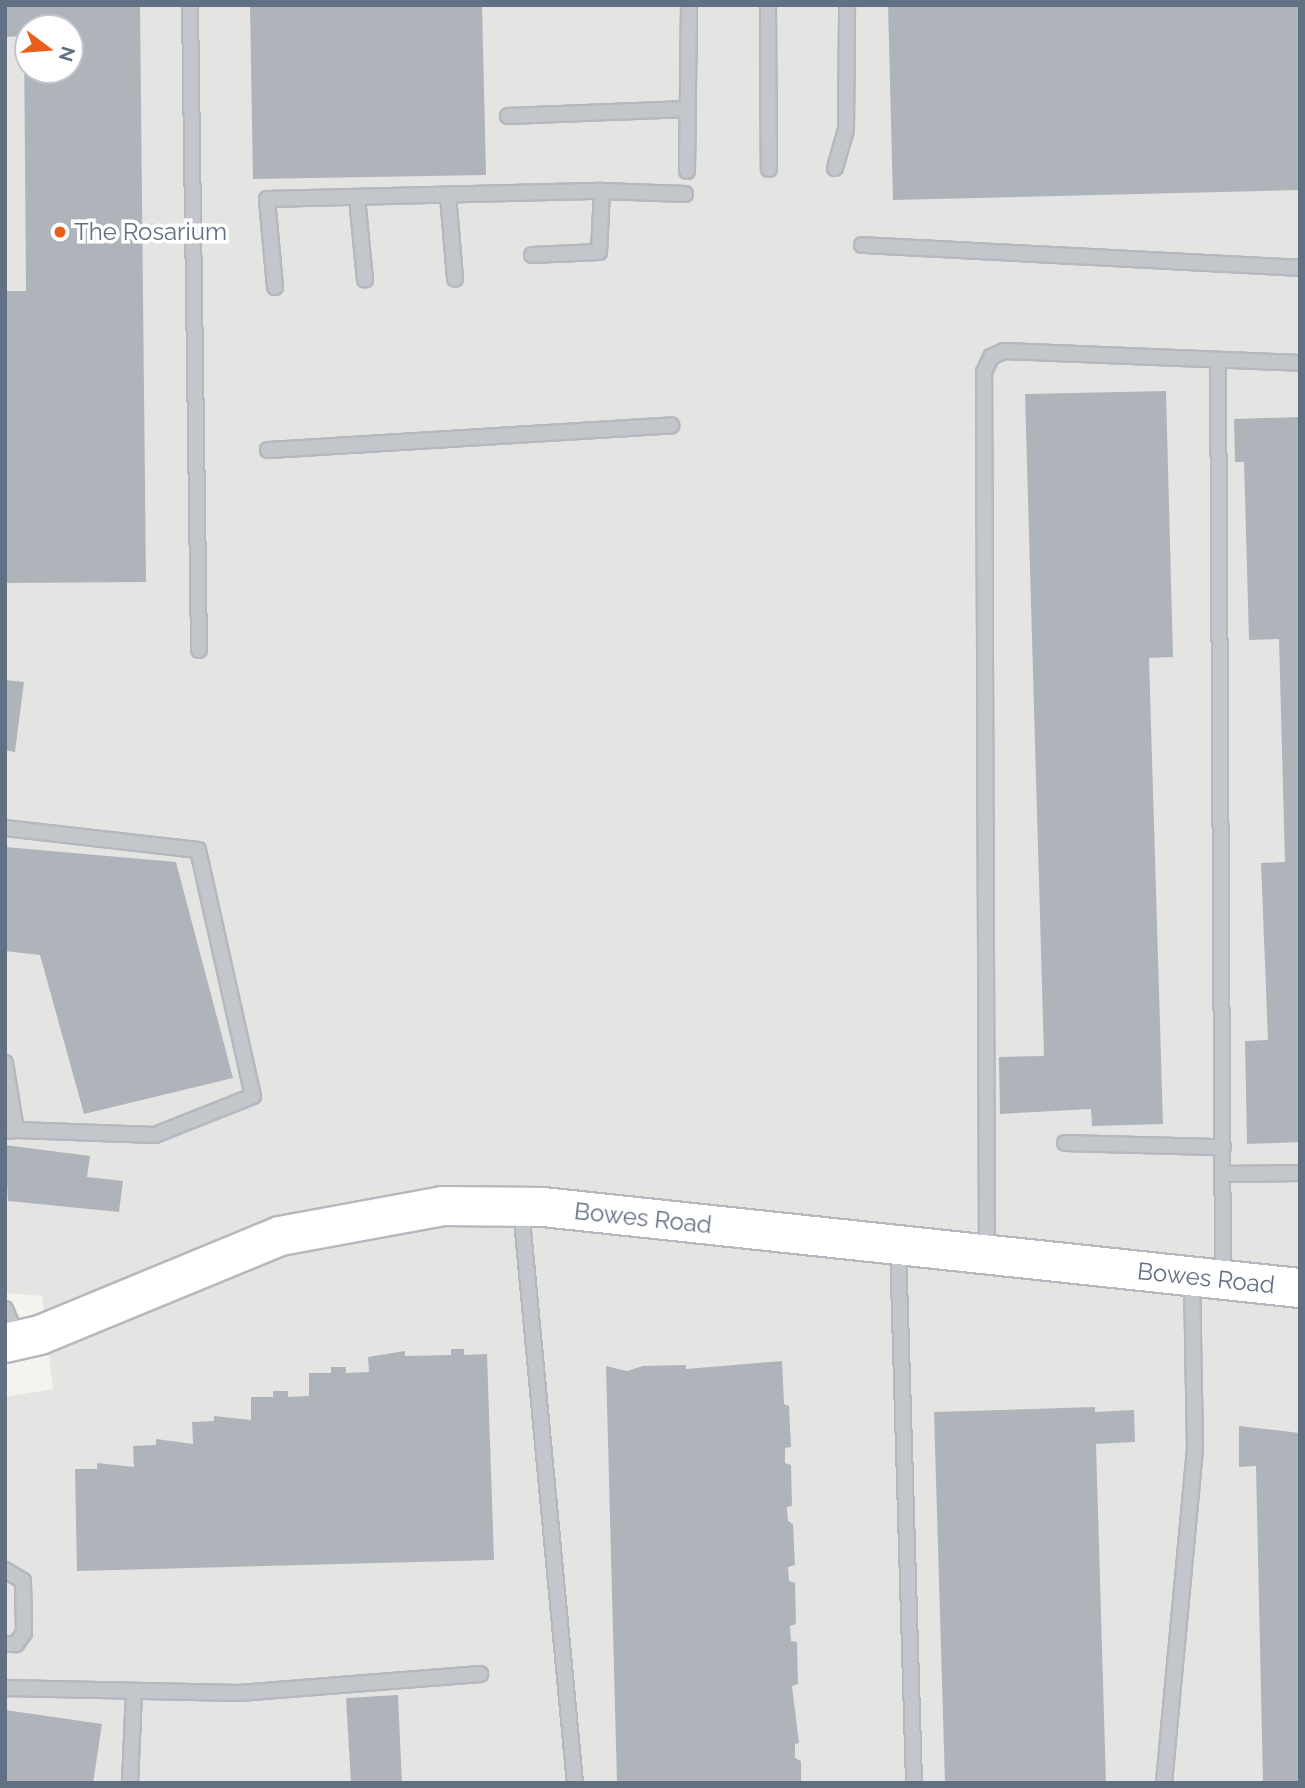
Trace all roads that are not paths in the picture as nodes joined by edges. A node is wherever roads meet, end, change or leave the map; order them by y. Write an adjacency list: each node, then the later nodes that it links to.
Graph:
1 (190, 5): 24 (lane)
2 (689, 5): 5 (lane)
3 (768, 5): 8 (lane)
4 (847, 5): 7 (lane)
5 (687, 109): 6 (lane); 9 (lane)
6 (508, 116)
7 (835, 168)
8 (769, 169)
9 (687, 171)
10 (601, 191): 11 (lane); 12 (lane); 15 (lane)
11 (685, 194)
12 (448, 195): 13 (lane); 17 (lane)
13 (357, 197): 18 (lane); 19 (lane)
14 (862, 245): 16 (lane)
15 (532, 256)
16 (1300, 268)
17 (456, 279)
18 (365, 280)
19 (275, 287)
20 (1218, 360): 21 (lane); 29 (lane); 34 (lane)
21 (1300, 363)
22 (671, 425): 23 (lane)
23 (268, 450)
24 (199, 650)
25 (5, 828): 27 (lane)
26 (5, 1063): 27 (lane)
27 (10, 1131)
28 (1065, 1143): 29 (lane)
29 (1223, 1147): 31 (lane)
30 (1300, 1173): 31 (lane)
31 (1222, 1174): 35 (lane)
32 (520, 1207): 33 (street, Bowes Road); 37 (street, Bowes Road); 44 (lane)
33 (898, 1245): 34 (street, Bowes Road); 45 (lane)
34 (987, 1254): 35 (street, Bowes Road)
35 (1207, 1278): 36 (street, Bowes Road); 46 (lane)
36 (1300, 1288)
37 (10, 1330)
38 (5, 1570): 39 (lane)
39 (5, 1644)
40 (480, 1674): 42 (lane)
41 (5, 1688): 42 (lane)
42 (134, 1690): 43 (lane)
43 (130, 1783)
44 (575, 1783)
45 (914, 1783)
46 (1164, 1783)

